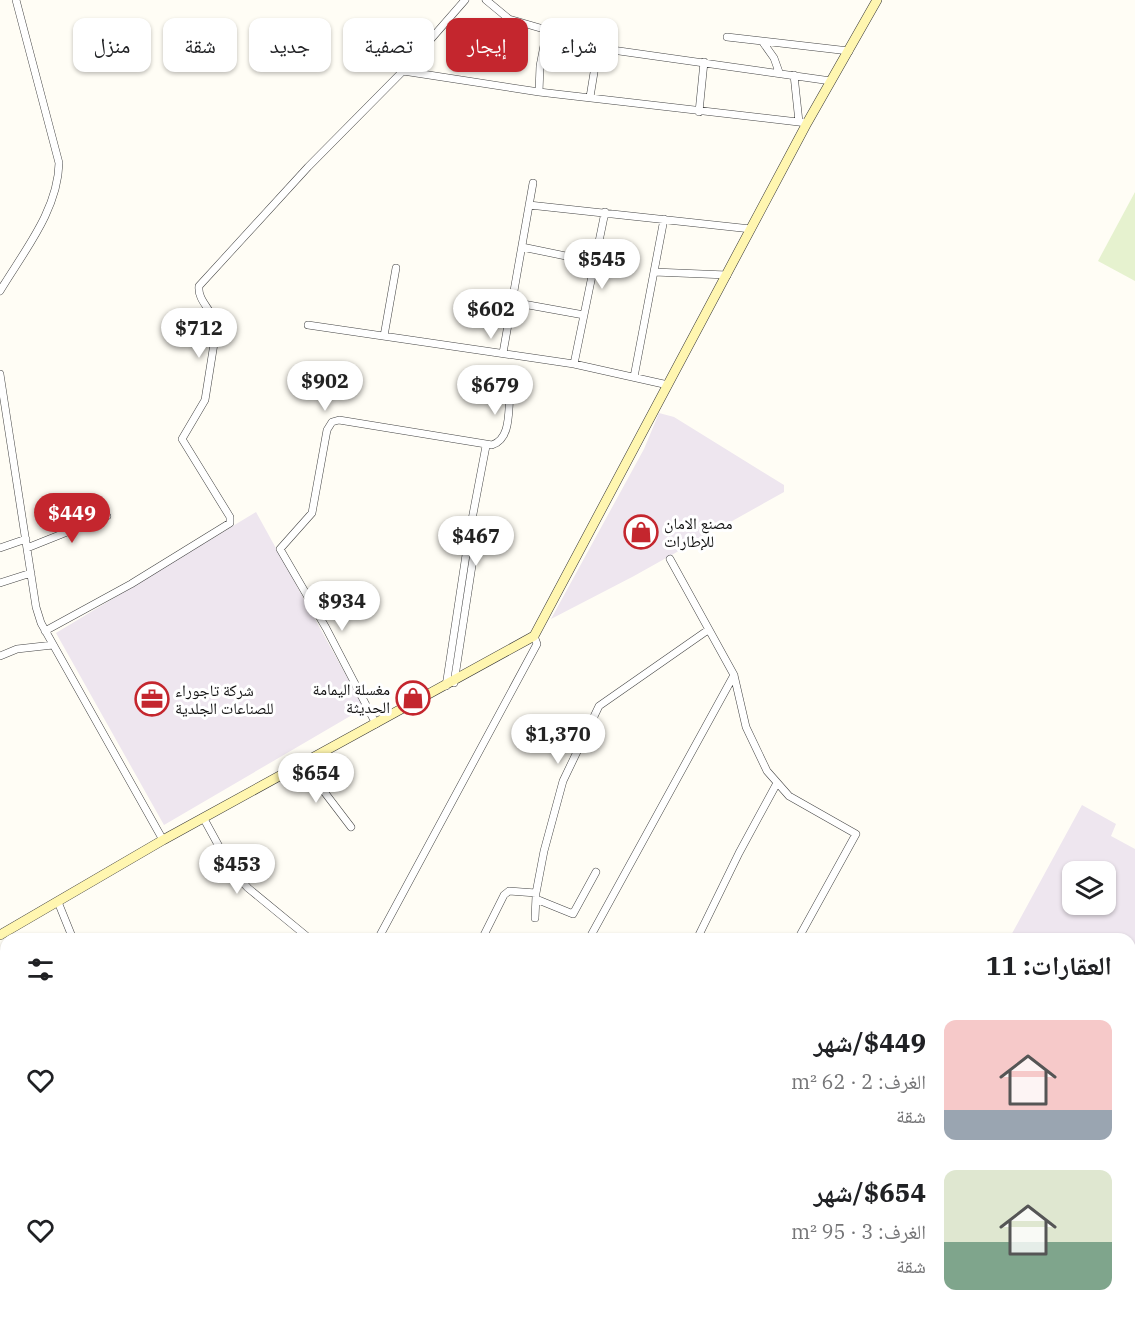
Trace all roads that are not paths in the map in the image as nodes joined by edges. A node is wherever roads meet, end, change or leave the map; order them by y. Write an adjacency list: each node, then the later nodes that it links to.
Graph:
1 (16, 0): 31 (street)
2 (465, 0): 5 (street)
3 (486, 0): 17 (street)
4 (876, 0): 9 (street)
5 (434, 36)
6 (727, 37): 7 (street)
7 (762, 41): 9 (street); 14 (street)
8 (618, 51): 10 (street)
9 (849, 51): 16 (street)
10 (704, 62): 14 (street); 19 (street)
11 (402, 72): 53 (street)
12 (409, 72): 17 (street)
13 (594, 72): 18 (street)
14 (779, 72): 15 (street)
15 (794, 75): 16 (street); 20 (street)
16 (831, 81): 20 (street)
17 (539, 92): 18 (street)
18 (590, 97): 19 (street)
19 (699, 112): 20 (street)
20 (803, 123): 25 (street)
21 (533, 183): 22 (street)
22 (529, 206): 23 (street); 26 (street)
23 (605, 212): 24 (street); 27 (street)
24 (664, 219): 25 (street); 29 (street)
25 (751, 229): 30 (street)
26 (522, 247): 27 (street); 32 (street)
27 (595, 262): 33 (street)
28 (396, 268): 35 (street)
29 (654, 272): 30 (street); 39 (street)
30 (727, 275): 40 (street)
31 (0, 291)
32 (512, 302): 33 (street); 36 (street)
33 (584, 315): 37 (street)
34 (308, 325): 35 (street)
35 (384, 336): 36 (street)
36 (503, 353): 37 (street)
37 (574, 364): 39 (street)
38 (0, 375): 42 (street)
39 (634, 376): 40 (street)
40 (668, 385): 54 (street)
41 (510, 395): 43 (street)
42 (4, 423): 46 (street)
43 (486, 446): 58 (street); 59 (street)
44 (107, 516): 47 (street)
45 (479, 520): 58 (street)
46 (26, 539): 47 (street); 48 (street)
47 (27, 548): 50 (street)
48 (0, 549)
49 (670, 559): 52 (street)
50 (31, 573): 51 (street); 53 (street)
51 (0, 583)
52 (708, 630): 57 (street); 66 (street)
53 (45, 631): 55 (street)
54 (534, 636): 58 (street); 72 (street)
55 (53, 645): 56 (street); 64 (street)
56 (0, 656)
57 (734, 675): 61 (street); 74 (street)
58 (450, 684): 59 (street)
59 (376, 724): 60 (street)
60 (303, 765): 62 (street); 63 (street)
61 (777, 783): 75 (street); 76 (street)
62 (204, 819): 64 (street); 71 (street)
63 (351, 827)
64 (163, 840): 67 (street)
65 (596, 872): 66 (street)
66 (536, 896): 68 (street); 73 (street)
67 (58, 902): 69 (street); 70 (street)
68 (535, 918)
69 (4, 933)
70 (71, 933)
71 (303, 933)
72 (381, 933)
73 (485, 933)
74 (591, 933)
75 (700, 933)
76 (801, 933)

